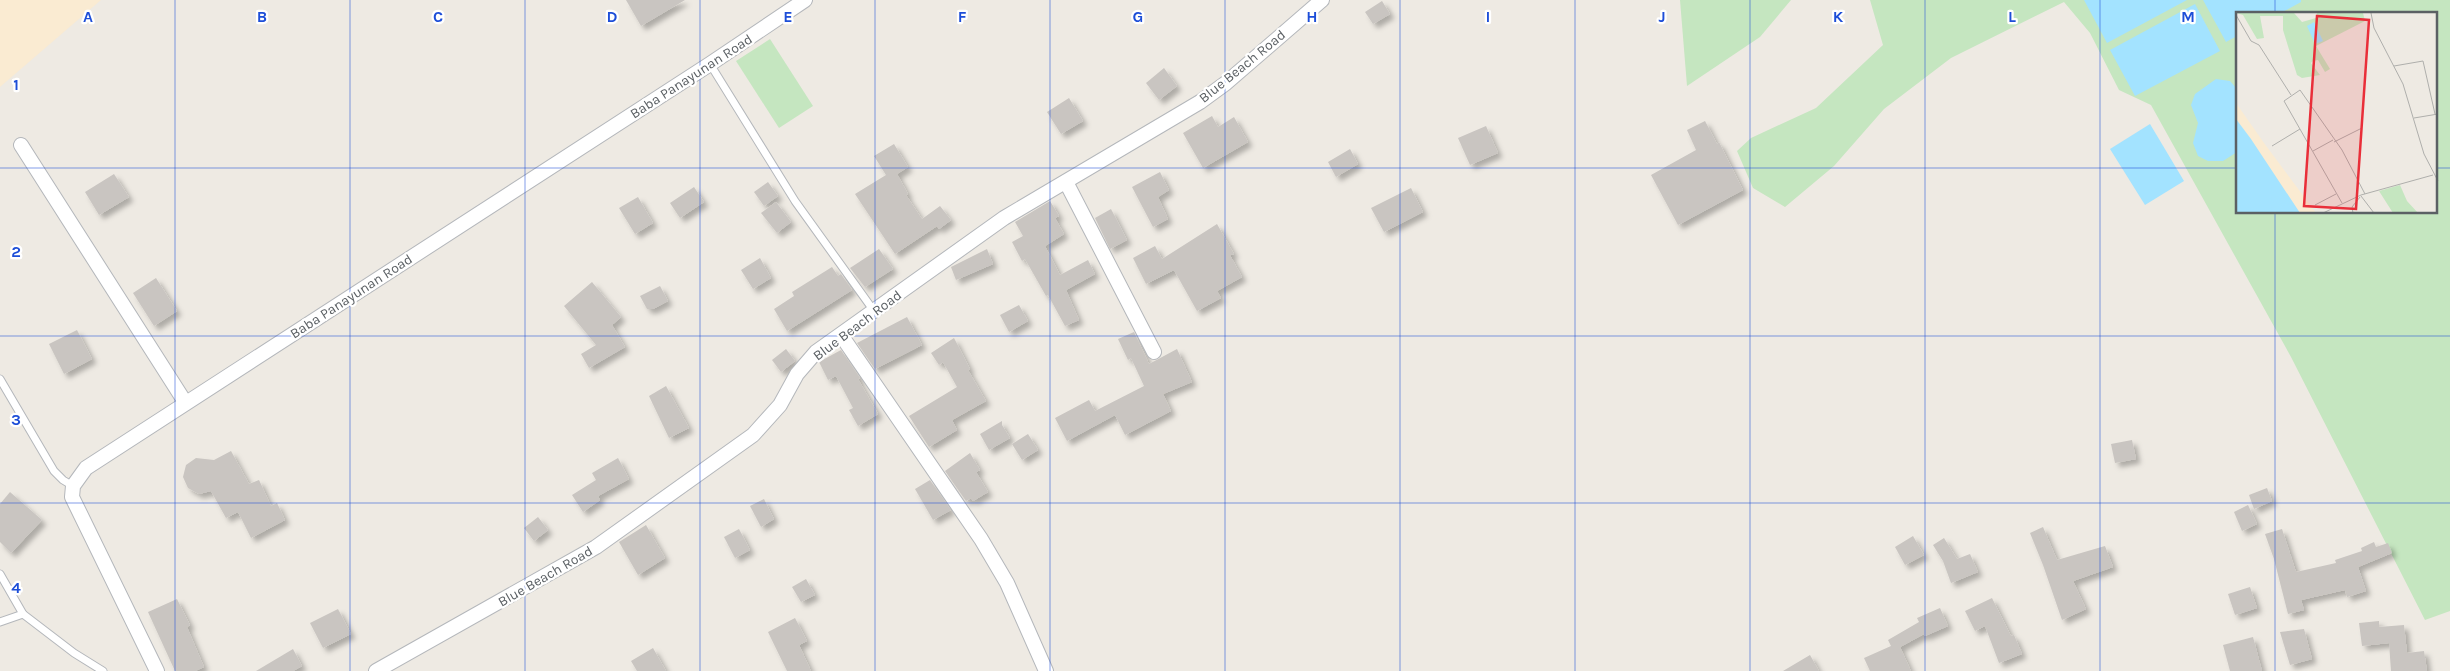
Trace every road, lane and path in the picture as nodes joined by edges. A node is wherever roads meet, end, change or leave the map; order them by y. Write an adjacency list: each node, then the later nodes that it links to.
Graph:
1 (805, 0): 3 (street, Baba Panayunan Road)
2 (1322, 0): 5 (street, Blue Beach Road)
3 (710, 64): 6 (lane); 10 (street, Baba Panayunan Road)
4 (21, 146): 10 (street)
5 (1066, 182): 6 (street, Blue Beach Road); 8 (street)
6 (874, 311): 7 (street, Blue Beach Road)
7 (841, 334): 17 (street, Blue Beach Road); 18 (street)
8 (1154, 352)
9 (0, 379): 11 (lane)
10 (185, 402): 11 (street, Baba Panayunan Road)
11 (74, 486): 16 (street)
12 (0, 574): 13 (lane)
13 (23, 614): 14 (lane); 15 (lane)
14 (0, 622)
15 (103, 671)
16 (157, 671)
17 (376, 671)
18 (1046, 671)

